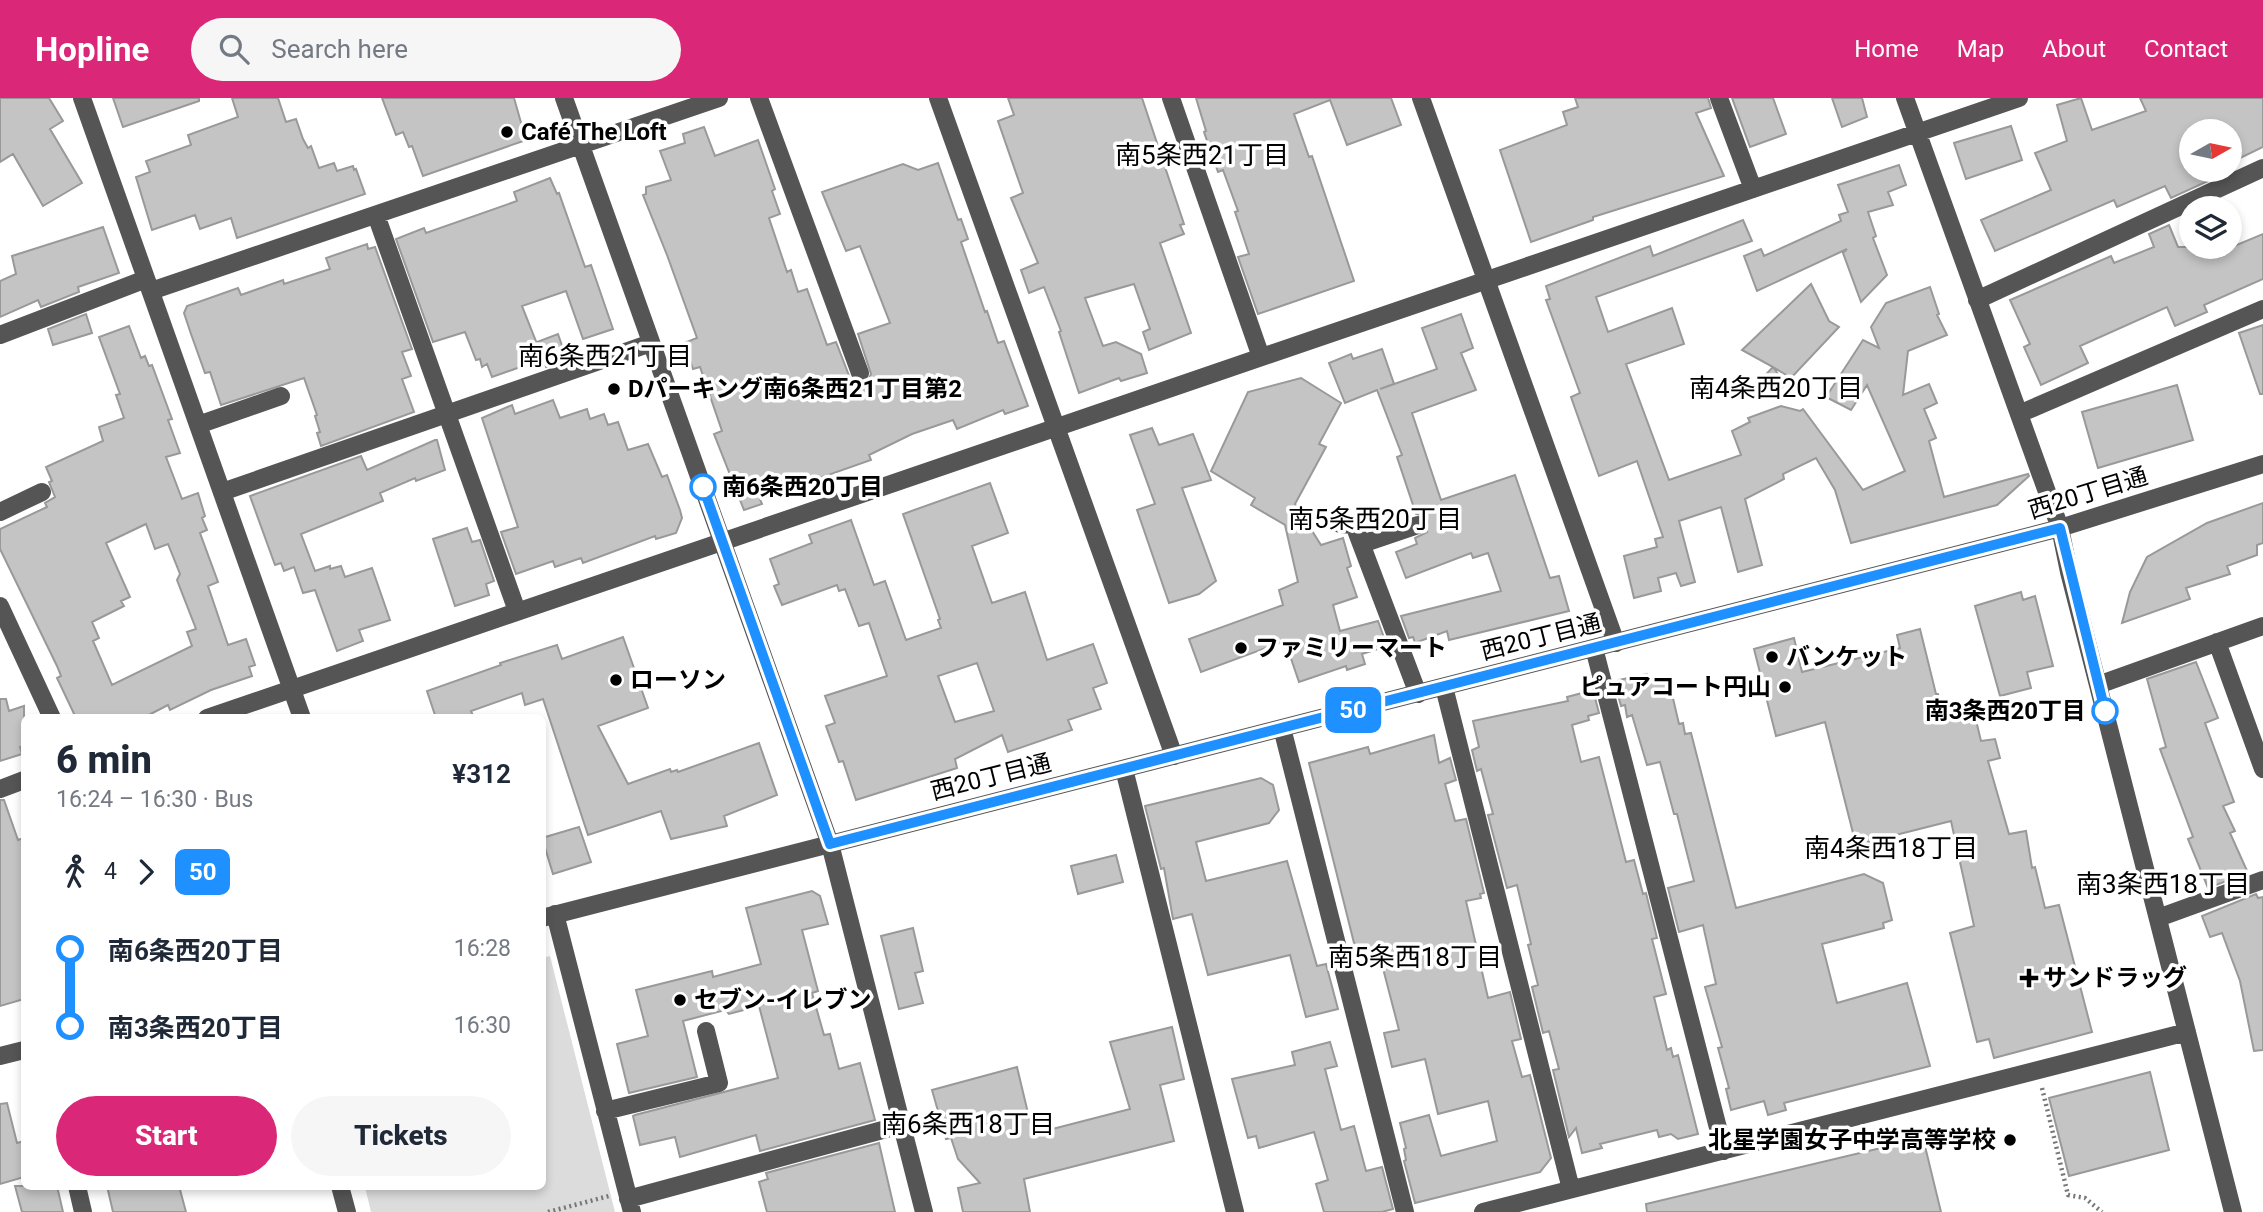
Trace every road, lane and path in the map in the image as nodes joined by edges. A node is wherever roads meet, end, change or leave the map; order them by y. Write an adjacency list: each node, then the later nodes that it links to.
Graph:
1 (82, 98): 17 (street)
2 (564, 98): 12 (street)
3 (719, 98): 12 (street)
4 (759, 98): 23 (street)
5 (938, 98): 28 (street)
6 (1171, 98): 22 (street)
7 (1421, 98): 16 (street)
8 (1720, 98): 14 (street)
9 (1905, 98): 11 (street)
10 (2019, 98): 11 (street)
11 (1917, 133): 14 (street); 18 (street)
12 (580, 145): 15 (street); 21 (street)
13 (2263, 169): 18 (street)
14 (1752, 189): 16 (street)
15 (376, 215): 17 (street); 25 (street)
16 (1486, 280): 22 (street); 42 (street)
17 (148, 285): 20 (street); 27 (street)
18 (1978, 300): 26 (street)
19 (2263, 309): 26 (street)
20 (0, 335)
21 (651, 343): 25 (street); 36 (street)
22 (1261, 357): 28 (street)
23 (860, 373)
24 (281, 396): 27 (street)
25 (447, 412): 31 (street); 39 (street)
26 (2019, 414): 35 (street)
27 (198, 425): 31 (street)
28 (1056, 427): 36 (street); 52 (street)
29 (2263, 464): 35 (street, 西20丁目通)
30 (42, 492): 32 (street)
31 (222, 492): 46 (street)
32 (0, 512)
33 (1347, 524): 37 (street)
34 (1418, 525): 37 (street)
35 (2060, 528): 42 (street, 西20丁目通); 44 (street)
36 (722, 541): 39 (street); 57 (street)
37 (1362, 544): 47 (street)
38 (0, 606): 48 (street)
39 (517, 611): 46 (street)
40 (2263, 626): 41 (street)
41 (2217, 642): 44 (street); 54 (street)
42 (1616, 643): 43 (street, 西20丁目通)
43 (1594, 648): 45 (street, 西20丁目通); 68 (street)
44 (2098, 685): 60 (street)
45 (1444, 687): 47 (street, 西20丁目通); 69 (street)
46 (292, 688): 49 (street); 50 (street)
47 (1418, 694): 51 (street, 西20丁目通)
48 (50, 714)
49 (218, 714)
50 (301, 714)
51 (1282, 728): 52 (street, 西20丁目通); 78 (street)
52 (1174, 756): 53 (street, 西20丁目通)
53 (1124, 769): 57 (street, 西20丁目通); 77 (street)
54 (2263, 769)
55 (21, 781): 56 (street)
56 (0, 789)
57 (830, 844): 59 (street, 西20丁目通); 67 (street)
58 (2263, 880): 60 (street)
59 (549, 916): 66 (street)
60 (2158, 918): 62 (street)
61 (706, 1031): 66 (street)
62 (2187, 1031): 68 (street); 81 (street)
63 (21, 1051): 64 (street)
64 (0, 1056)
65 (2042, 1085): 80 (path)
66 (606, 1111): 72 (street)
67 (901, 1125): 72 (street); 76 (street)
68 (1724, 1151): 69 (street)
69 (1571, 1189): 79 (street)
70 (78, 1190): 73 (street)
71 (341, 1190): 74 (street)
72 (624, 1202): 75 (path)
73 (83, 1212)
74 (347, 1212)
75 (548, 1212)
76 (923, 1212)
77 (1235, 1212)
78 (1405, 1212)
79 (1483, 1212)
80 (2102, 1212)
81 (2233, 1212)

